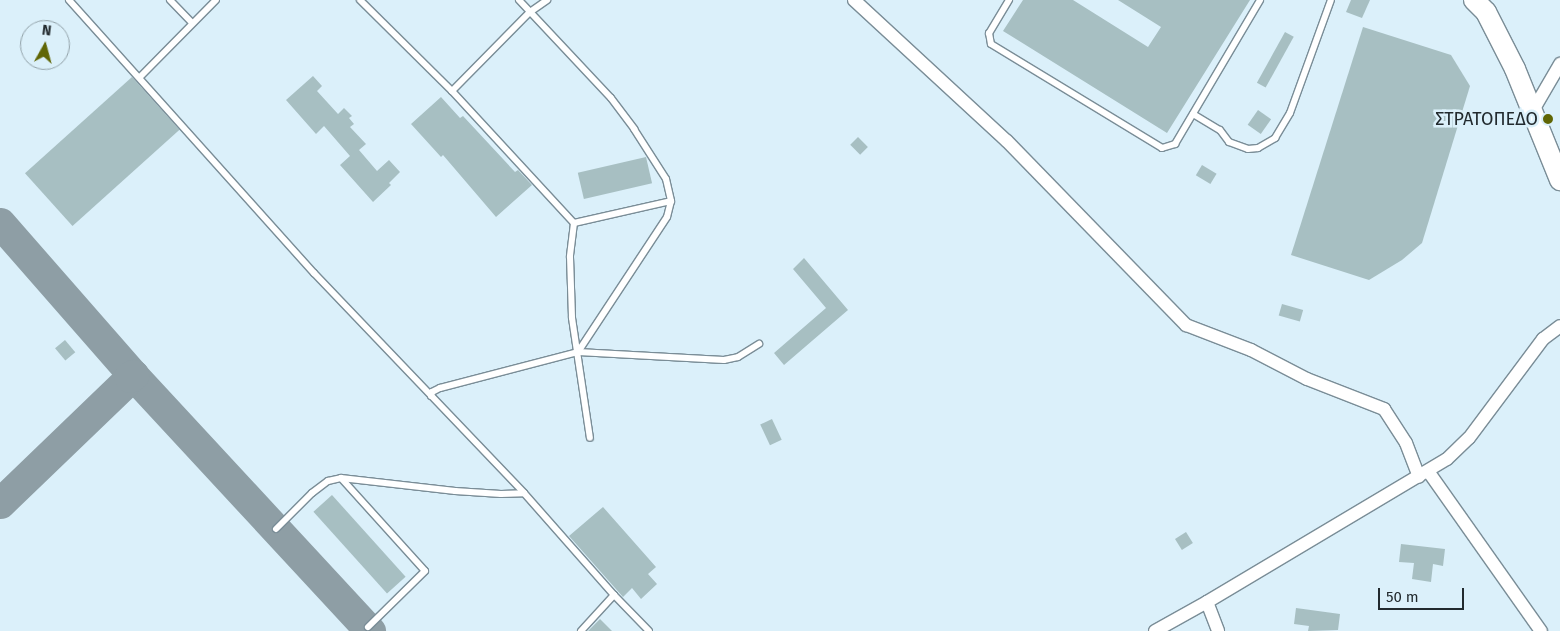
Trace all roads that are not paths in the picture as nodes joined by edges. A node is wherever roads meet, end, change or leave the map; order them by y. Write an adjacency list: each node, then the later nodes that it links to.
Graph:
1 (69, 0): 15 (lane)
2 (170, 0): 13 (lane)
3 (216, 0): 13 (lane)
4 (360, 0): 16 (lane)
5 (519, 0): 12 (lane)
6 (547, 0): 12 (lane)
7 (854, 0): 27 (street)
8 (1009, 0): 18 (lane)
9 (1260, 0): 18 (lane)
10 (1331, 0): 18 (lane)
11 (1483, 4): 17 (main road)
12 (530, 12): 16 (lane); 20 (lane)
13 (192, 23): 15 (lane)
14 (1560, 64): 17 (street)
15 (140, 77): 25 (lane)
16 (452, 91): 21 (lane)
17 (1532, 112): 19 (main road)
18 (1193, 114)
19 (1560, 180)
20 (671, 201): 21 (lane); 24 (lane)
21 (574, 223): 24 (lane)
22 (1560, 326): 27 (street)
23 (759, 344): 24 (lane)
24 (578, 352): 25 (lane); 26 (lane)
25 (430, 396): 29 (lane)
26 (590, 438)
27 (1424, 474): 32 (street); 38 (street)
28 (341, 478): 29 (lane); 30 (lane); 33 (lane)
29 (524, 493): 31 (lane)
30 (276, 529)
31 (614, 596): 34 (lane); 35 (lane)
32 (1207, 602): 36 (street); 37 (street)
33 (368, 627)
34 (581, 631)
35 (649, 631)
36 (1155, 631)
37 (1218, 631)
38 (1541, 631)

